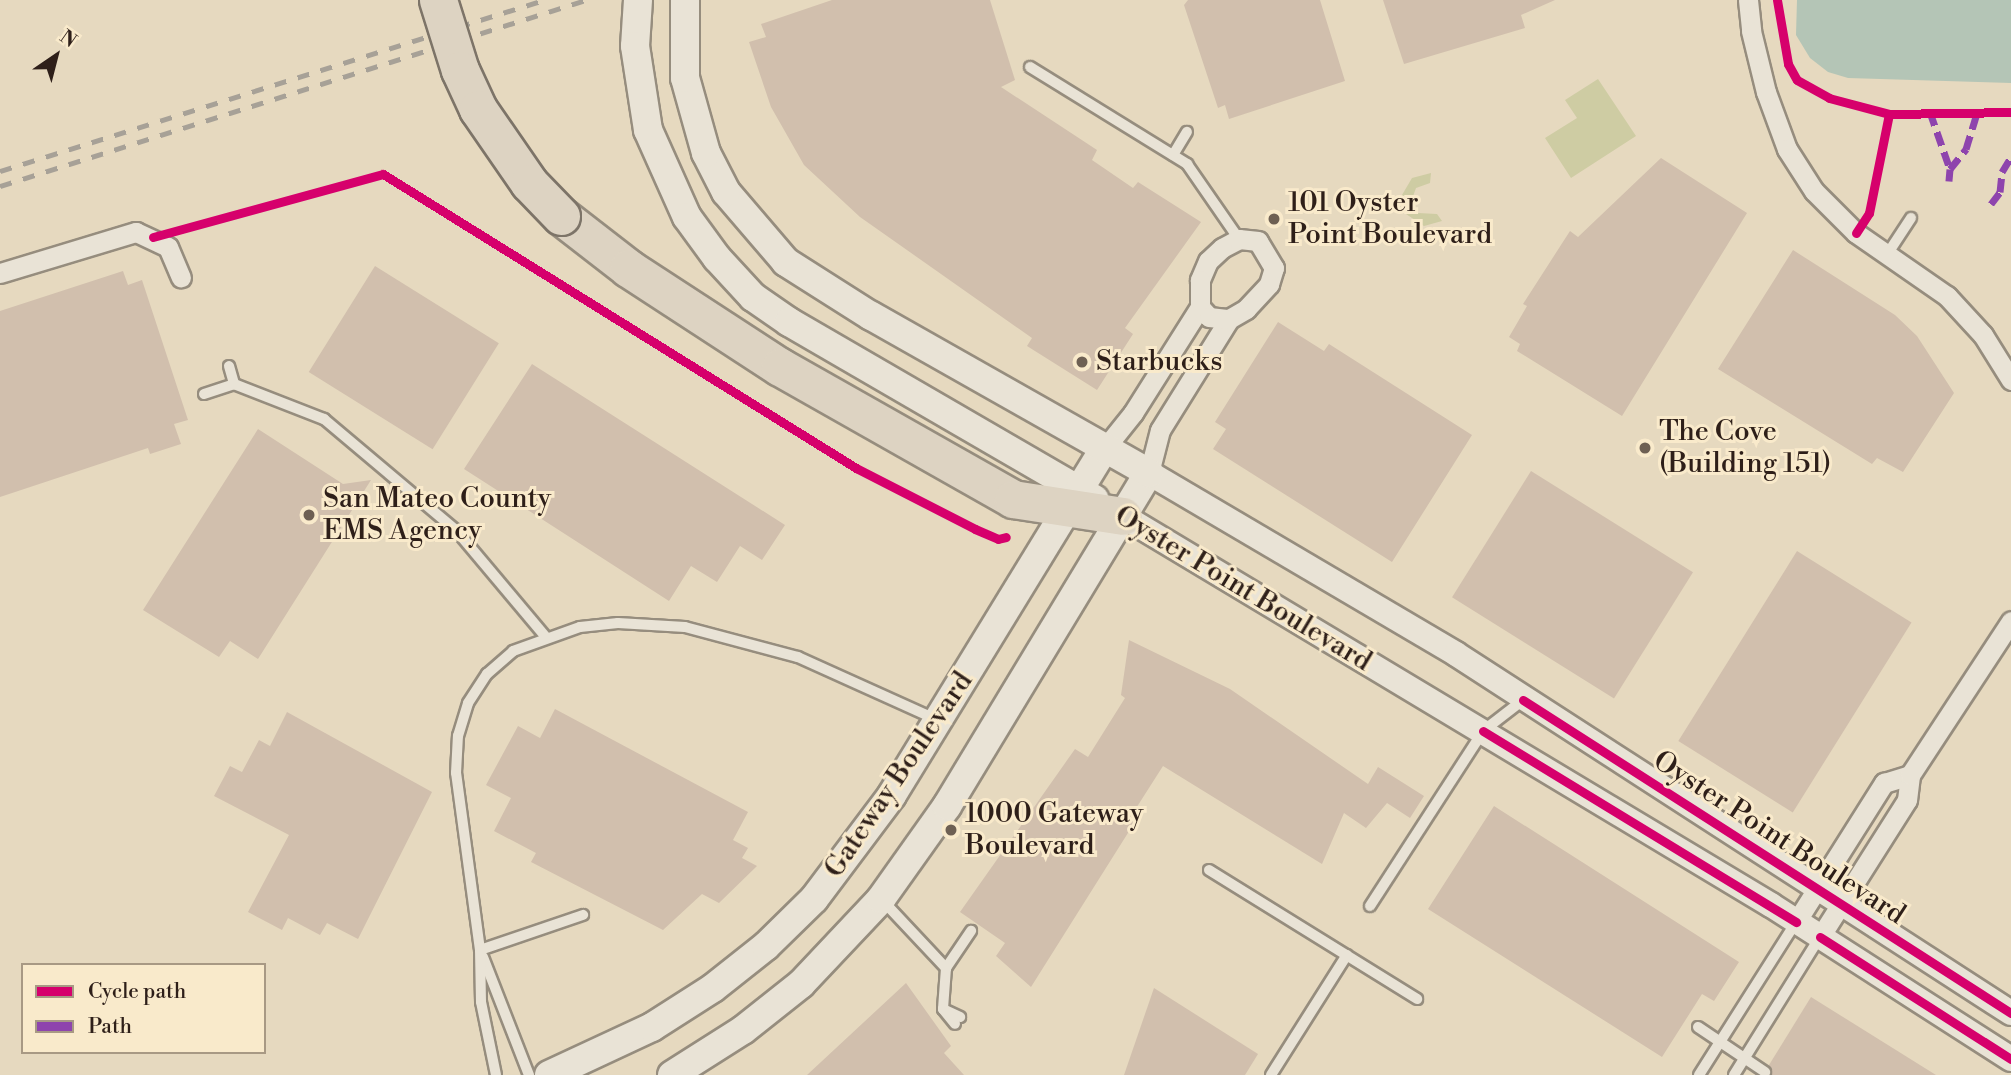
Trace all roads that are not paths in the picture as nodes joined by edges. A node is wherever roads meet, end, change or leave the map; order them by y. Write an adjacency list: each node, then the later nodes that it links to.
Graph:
1 (438, 0): 21 (highway, bridge)
2 (638, 0): 21 (main road)
3 (685, 0): 19 (main road, Oyster Point Boulevard)
4 (1748, 0): 10 (street)
5 (1030, 67): 7 (lane)
6 (1187, 132): 7 (lane)
7 (1173, 155): 9 (lane)
8 (1911, 218): 10 (lane)
9 (1239, 239): 13 (street); 14 (street)
10 (1888, 253): 16 (street)
11 (0, 273): 12 (street)
12 (181, 277)
13 (1200, 307): 14 (street); 19 (street)
14 (1229, 319): 20 (street)
15 (229, 366): 17 (lane)
16 (2011, 380)
17 (234, 384): 18 (lane); 24 (lane)
18 (204, 394)
19 (1105, 448): 20 (main road, Oyster Point Boulevard); 21 (main road, Gateway Boulevard)
20 (1149, 473): 22 (main road, Gateway Boulevard); 25 (street, Oyster Point Boulevard)
21 (1074, 499): 22 (highway); 26 (main road, Gateway Boulevard)
22 (1123, 516): 27 (street, Oyster Point Boulevard); 31 (main road, Gateway Boulevard)
23 (2011, 621): 28 (street)
24 (545, 636): 26 (lane); 38 (lane)
25 (1523, 700): 27 (lane); 30 (street, Oyster Point Boulevard)
26 (939, 720): 51 (main road, Gateway Boulevard)
27 (1482, 731): 33 (lane); 35 (street, Oyster Point Boulevard)
28 (1910, 775): 30 (street); 32 (street)
29 (1209, 870): 39 (lane)
30 (1815, 890): 32 (street, Oyster Point Boulevard); 35 (street)
31 (881, 899): 40 (lane); 52 (main road, Gateway Boulevard)
32 (1839, 905): 37 (street); 42 (street, Oyster Point Boulevard)
33 (1370, 906)
34 (583, 915): 38 (lane)
35 (1796, 922): 37 (street, Oyster Point Boulevard); 45 (lane)
36 (971, 931): 40 (lane)
37 (1820, 937): 46 (lane); 47 (street, Oyster Point Boulevard)
38 (480, 950): 49 (lane); 50 (lane)
39 (1347, 955): 41 (lane); 53 (lane)
40 (946, 968): 43 (lane)
41 (1417, 999)
42 (2011, 1013)
43 (958, 1021)
44 (1698, 1027): 45 (lane)
45 (1720, 1043): 46 (lane); 54 (lane)
46 (1744, 1058): 48 (lane); 55 (lane)
47 (2011, 1059)
48 (1765, 1072)
49 (496, 1075)
50 (529, 1075)
51 (549, 1075)
52 (672, 1075)
53 (1271, 1075)
54 (1699, 1075)
55 (1734, 1075)

